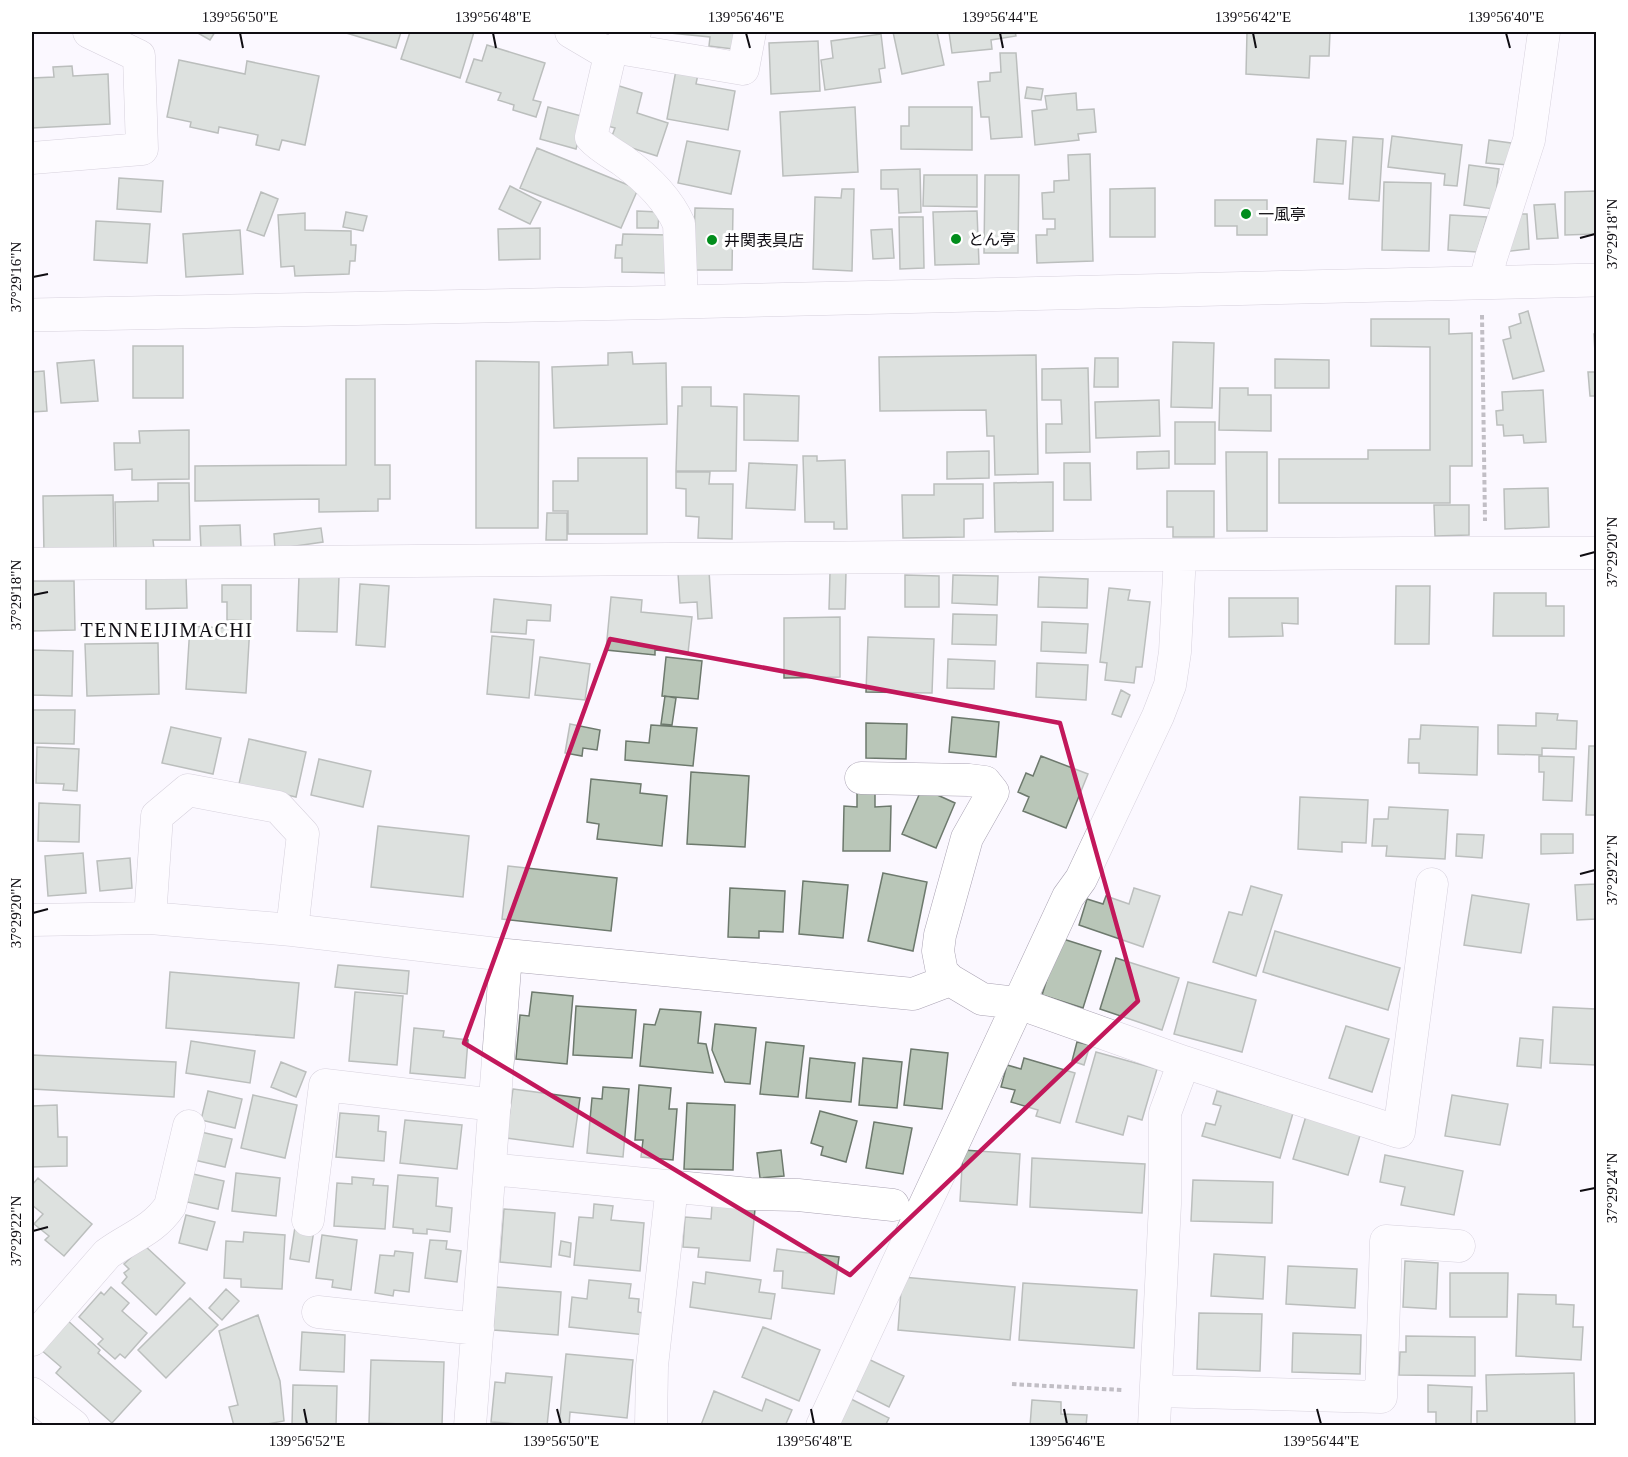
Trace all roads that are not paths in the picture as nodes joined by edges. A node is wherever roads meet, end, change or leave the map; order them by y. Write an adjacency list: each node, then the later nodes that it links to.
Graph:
1 (89, 32): 6 (street)
2 (571, 32): 5 (street)
3 (750, 32): 5 (street)
4 (1544, 32): 8 (street)
5 (621, 45): 9 (street)
6 (32, 158)
7 (1596, 280): 8 (street)
8 (1483, 294): 9 (street)
9 (682, 302): 10 (street)
10 (32, 315)
11 (1596, 554): 12 (street)
12 (1180, 555): 13 (street); 21 (street)
13 (32, 564)
14 (861, 778): 20 (street)
15 (1432, 884): 22 (street)
16 (150, 918): 17 (street); 18 (street); 18 (street)
17 (32, 920)
18 (292, 930): 19 (street)
19 (506, 955): 20 (street); 23 (street)
20 (950, 980): 21 (street)
21 (1018, 1003): 22 (street); 38 (street)
22 (1184, 1062): 33 (street)
23 (495, 1105): 25 (street); 28 (street)
24 (189, 1126): 32 (street)
25 (490, 1169): 26 (street); 31 (street)
26 (672, 1186): 27 (street); 37 (street)
27 (893, 1205)
28 (308, 1220)
29 (1459, 1246): 33 (street)
30 (318, 1312): 31 (street)
31 (478, 1329): 36 (street)
32 (32, 1340)
33 (1156, 1391): 39 (street)
34 (32, 1394): 35 (street)
35 (73, 1425)
36 (471, 1425)
37 (651, 1425)
38 (822, 1425)
39 (1154, 1425)

